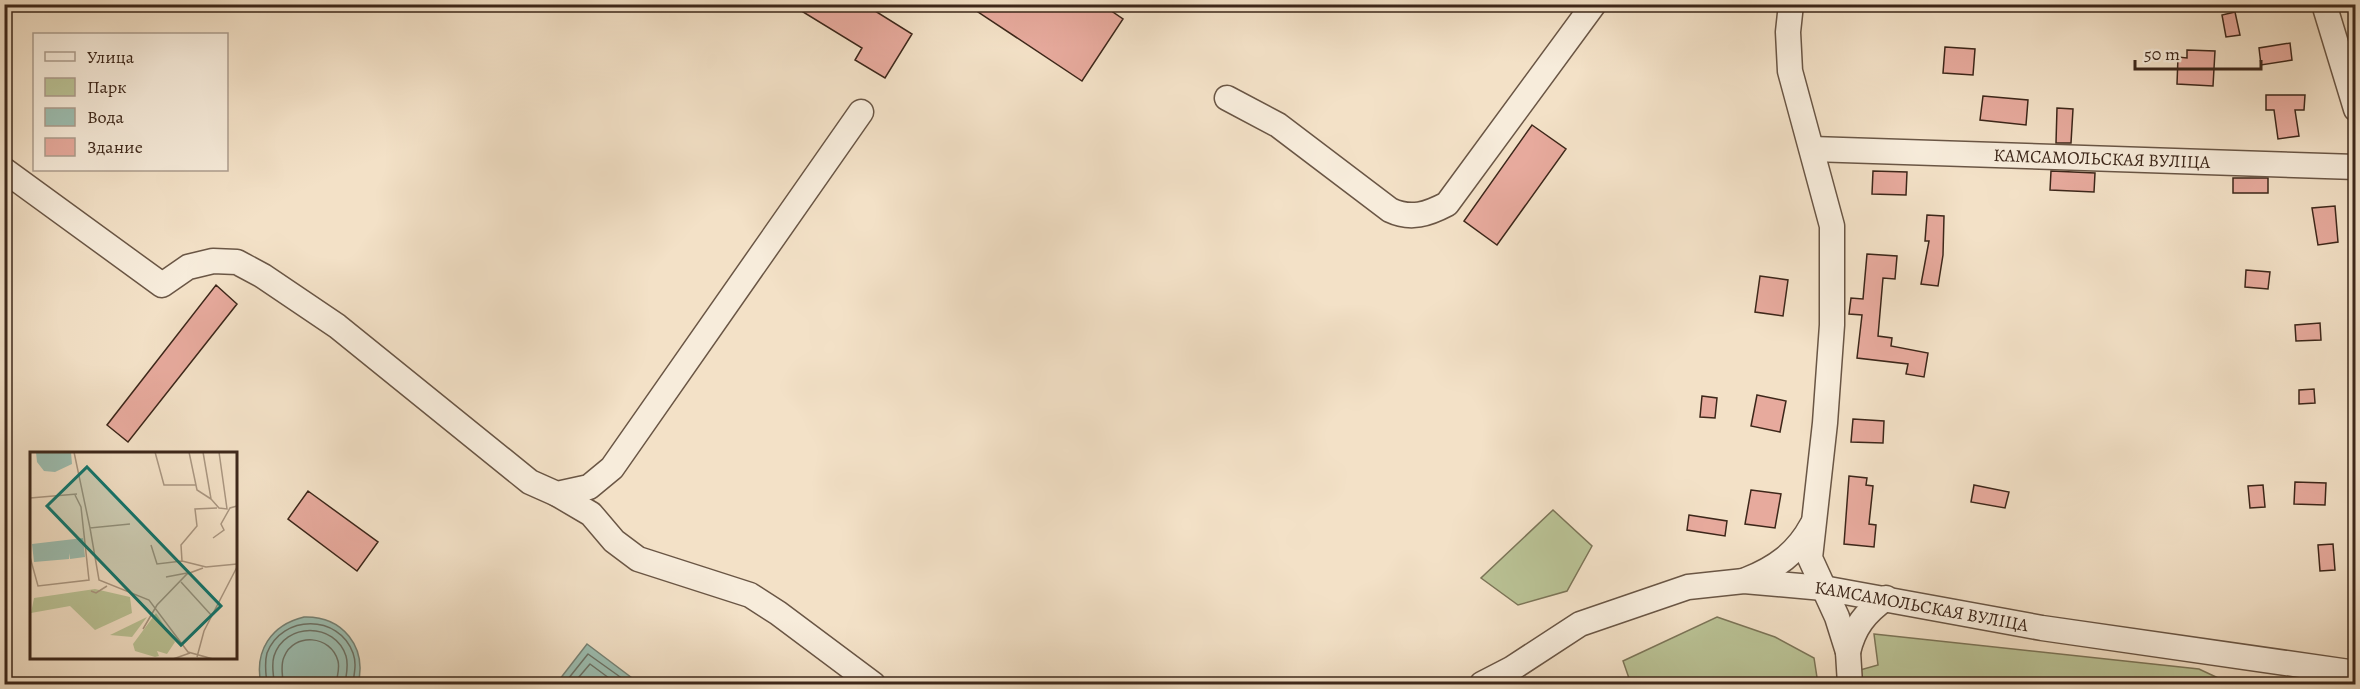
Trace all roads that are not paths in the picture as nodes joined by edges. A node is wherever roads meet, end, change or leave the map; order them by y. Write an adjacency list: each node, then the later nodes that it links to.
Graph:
1 (1593, 4): 4 (street)
2 (1791, 4): 7 (street, КАМСАМОЛЬСКАЯ ВУЛІЦА)
3 (2324, 4): 5 (street)
4 (1227, 98)
5 (2355, 109)
6 (861, 112): 10 (street)
7 (1812, 149): 8 (street, КАМСАМОЛЬСКАЯ ВУЛІЦА); 11 (street, КАМСАМОЛЬСКАЯ ВУЛІЦА)
8 (2355, 167)
9 (4, 170): 10 (street)
10 (557, 494): 17 (street)
11 (1812, 524): 12 (street); 13 (street, КАМСАМОЛЬСКАЯ ВУЛІЦА)
12 (1744, 581): 13 (street); 18 (street)
13 (1823, 588): 14 (street, КАМСАМОЛЬСКАЯ ВУЛІЦА); 15 (street)
14 (1886, 598): 15 (street); 16 (street, КАМСАМОЛЬСКАЯ ВУЛІЦА)
15 (1848, 652): 19 (street)
16 (2355, 673)
17 (873, 684)
18 (1482, 684)
19 (1851, 684)

